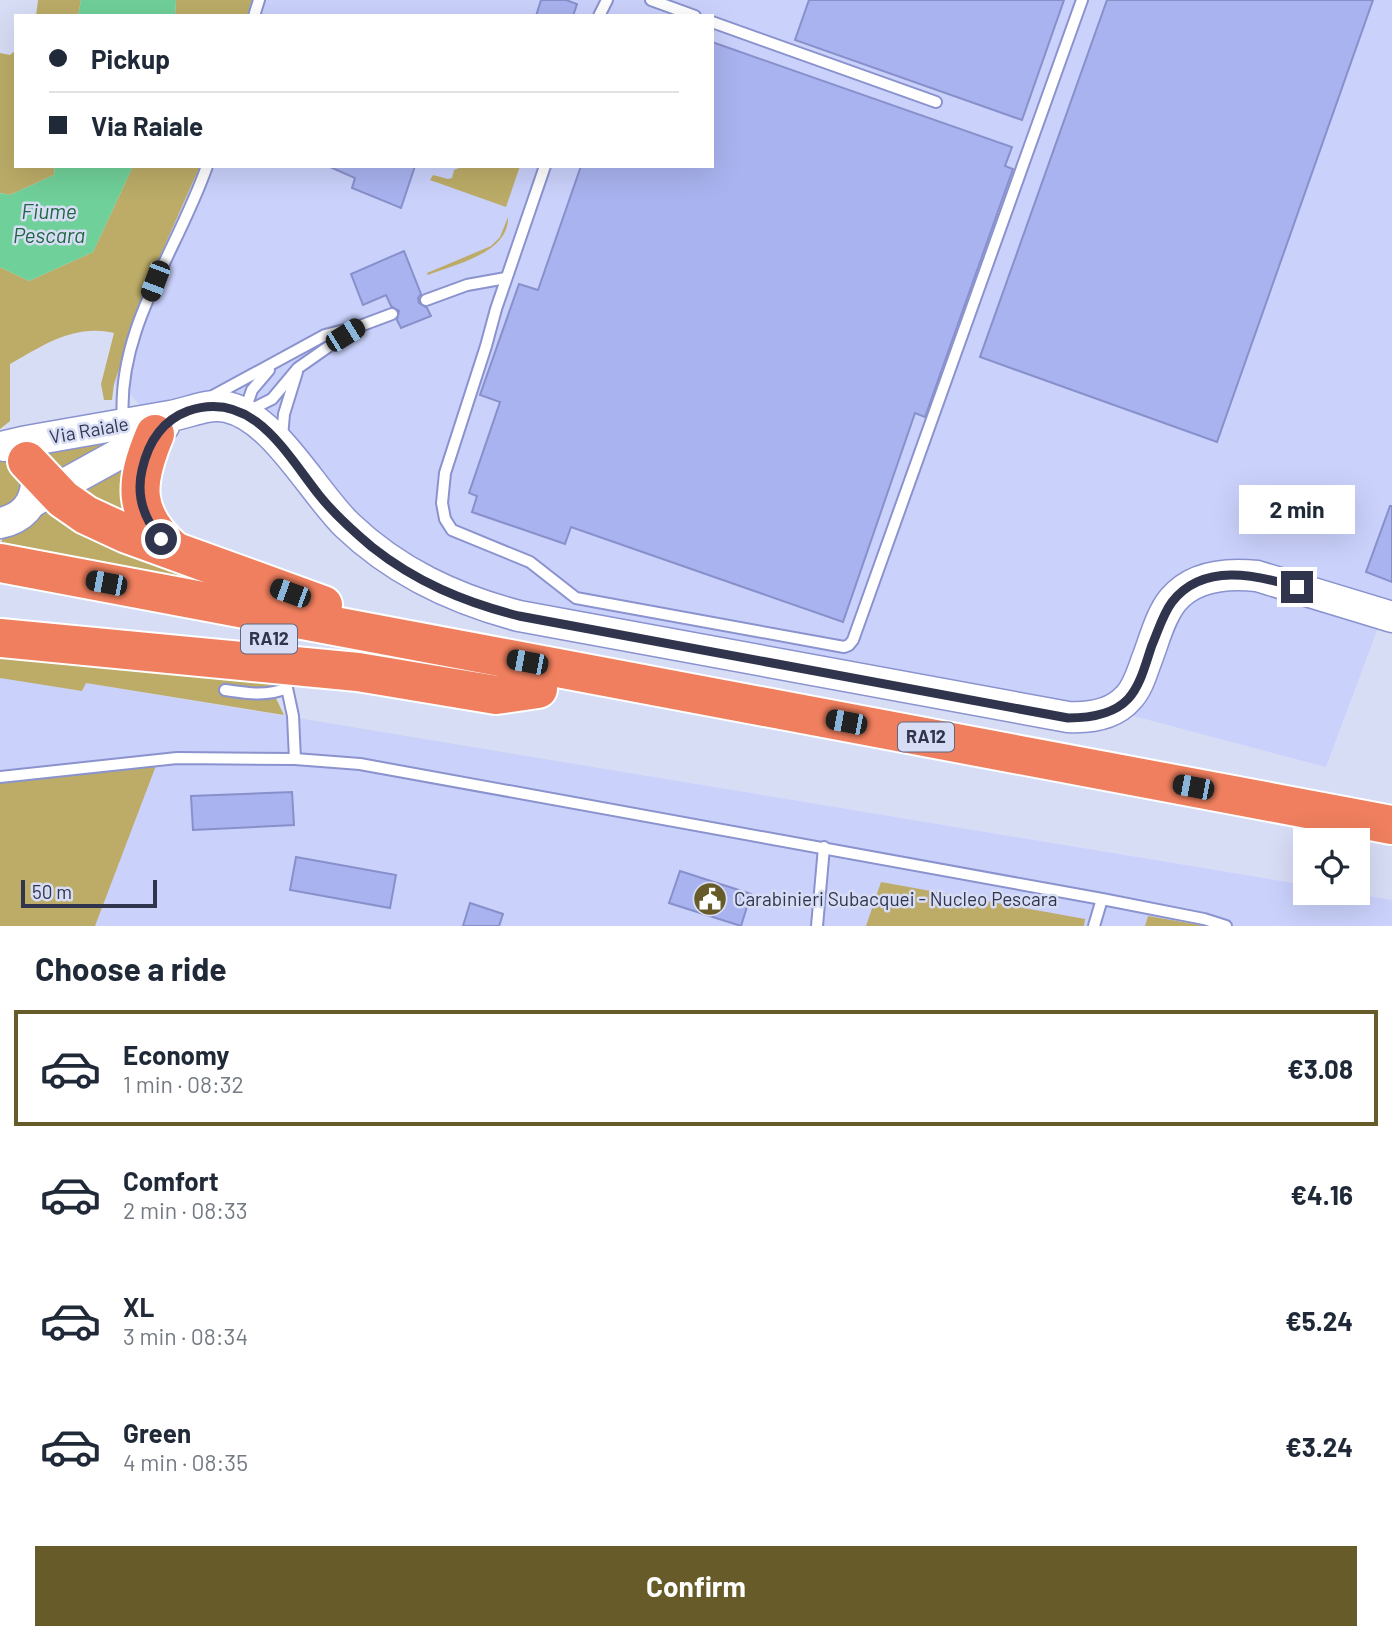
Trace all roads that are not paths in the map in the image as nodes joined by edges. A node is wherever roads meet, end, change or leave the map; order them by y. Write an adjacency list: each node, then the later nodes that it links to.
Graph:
1 (651, 0): 3 (lane)
2 (1082, 0): 8 (lane)
3 (690, 14)
4 (714, 23): 5 (lane)
5 (936, 102)
6 (206, 168): 15 (lane)
7 (544, 168): 8 (lane)
8 (506, 278): 9 (lane)
9 (426, 300)
10 (392, 314): 11 (lane)
11 (360, 326): 12 (lane); 13 (lane)
12 (273, 365): 14 (lane); 15 (lane)
13 (298, 368): 14 (lane); 16 (lane)
14 (244, 412): 15 (street, Via Raiale); 16 (street)
15 (151, 424): 17 (street, Via Raiale); 18 (street, Via Raiale); 20 (highway)
16 (281, 444): 23 (street)
17 (11, 451): 18 (highway)
18 (43, 496): 19 (street, Via Raiale); 20 (highway)
19 (0, 523)
20 (173, 550): 24 (highway)
21 (0, 563): 24 (highway, RA12)
22 (0, 588): 27 (highway, RA12)
23 (1392, 617)
24 (369, 632): 31 (highway, RA12)
25 (0, 638): 26 (highway)
26 (289, 677): 27 (highway); 28 (lane); 29 (lane)
27 (538, 689): 32 (highway, RA12)
28 (225, 690)
29 (295, 758): 30 (lane); 34 (lane)
30 (0, 777)
31 (1392, 825)
32 (1293, 830)
33 (1370, 844): 35 (highway)
34 (824, 847): 36 (lane); 37 (lane)
35 (1392, 849)
36 (1102, 899): 38 (lane); 39 (lane)
37 (817, 926)
38 (1094, 926)
39 (1226, 926)

